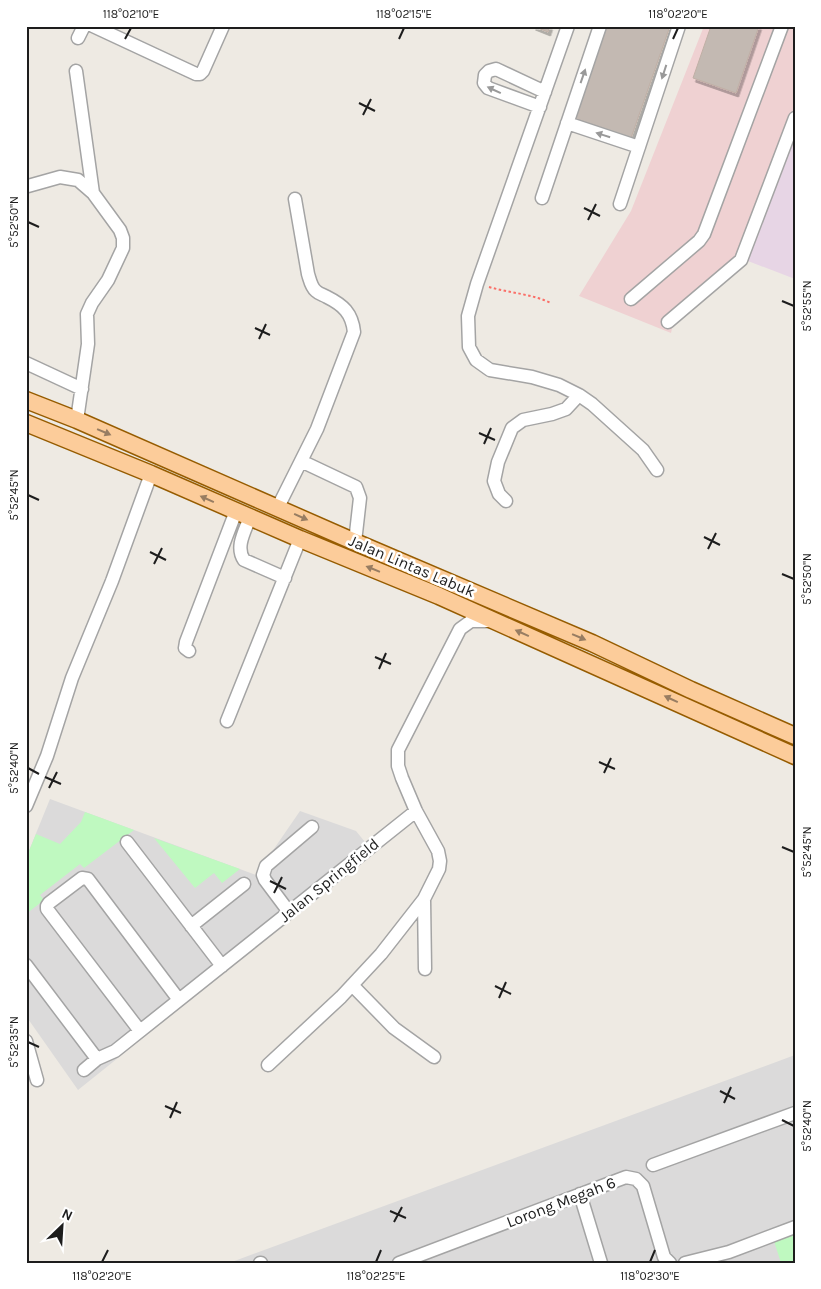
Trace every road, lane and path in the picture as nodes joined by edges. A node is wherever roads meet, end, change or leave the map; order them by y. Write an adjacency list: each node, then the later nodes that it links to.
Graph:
1 (84, 26): 8 (street)
2 (93, 26): 3 (street)
3 (223, 26)
4 (568, 26): 10 (street)
5 (600, 26): 13 (street, one-way to 5)
6 (679, 26): 14 (street, one-way to 14)
7 (782, 26): 21 (street)
8 (78, 38)
9 (76, 71): 16 (street)
10 (545, 92): 11 (street); 11 (street, one-way to 10)
11 (540, 106): 20 (street)
12 (795, 118): 23 (street)
13 (567, 123): 14 (street, one-way to 13); 17 (street)
14 (639, 147): 19 (street)
15 (28, 186): 16 (street)
16 (93, 194): 25 (street)
17 (542, 198)
18 (295, 199): 30 (street)
19 (620, 204)
20 (477, 284): 22 (path); 26 (street)
21 (630, 299)
22 (551, 303)
23 (668, 322)
24 (26, 363): 25 (street)
25 (82, 389): 28 (street)
26 (579, 395): 31 (street); 33 (street)
27 (26, 400): 28 (main road, Jalan Lintas Labuk)
28 (77, 420): 34 (main road, Jalan Lintas Labuk, one-way to 34)
29 (26, 423): 32 (main road, Jalan Lintas Labuk)
30 (301, 461): 34 (street); 37 (street)
31 (657, 470)
32 (151, 474): 35 (main road, Jalan Lintas Labuk, one-way to 32); 46 (street)
33 (506, 501)
34 (278, 507): 37 (main road, Jalan Lintas Labuk, one-way to 37)
35 (243, 514): 36 (main road, Jalan Lintas Labuk); 38 (street); 42 (street)
36 (300, 540): 38 (street); 39 (main road, Jalan Lintas Labuk, one-way to 36)
37 (356, 542): 44 (main road, Jalan Lintas Labuk, one-way to 44)
38 (285, 578): 43 (street)
39 (439, 596): 40 (main road, Jalan Lintas Labuk); 41 (street)
40 (497, 622): 41 (street); 45 (main road, Jalan Lintas Labuk, one-way to 40)
41 (460, 629): 47 (street)
42 (188, 652)
43 (227, 721)
44 (795, 739)
45 (795, 756)
46 (26, 806)
47 (416, 811): 51 (street); 52 (street, Jalan Springfield)
48 (312, 827): 52 (street)
49 (127, 842): 53 (street)
50 (244, 884): 53 (street)
51 (424, 899): 56 (street); 57 (street)
52 (288, 912): 55 (street, Jalan Springfield)
53 (191, 926): 55 (street)
54 (26, 965): 62 (street)
55 (222, 966): 58 (street, Jalan Springfield)
56 (425, 969)
57 (352, 985): 61 (street); 63 (street)
58 (178, 1000): 59 (street, Jalan Springfield); 59 (street)
59 (140, 1031): 62 (street, Jalan Springfield)
60 (26, 1041): 65 (street)
61 (434, 1057)
62 (97, 1059): 64 (street, Jalan Springfield)
63 (268, 1065)
64 (84, 1070)
65 (37, 1080)
66 (795, 1113): 67 (street)
67 (653, 1165)
68 (580, 1194): 71 (street, Lorong Megah 6); 72 (street); 73 (street, Lorong Megah 6)
69 (795, 1227): 70 (street)
70 (731, 1257): 74 (street)
71 (399, 1263)
72 (601, 1263)
73 (670, 1263)
74 (685, 1263)

